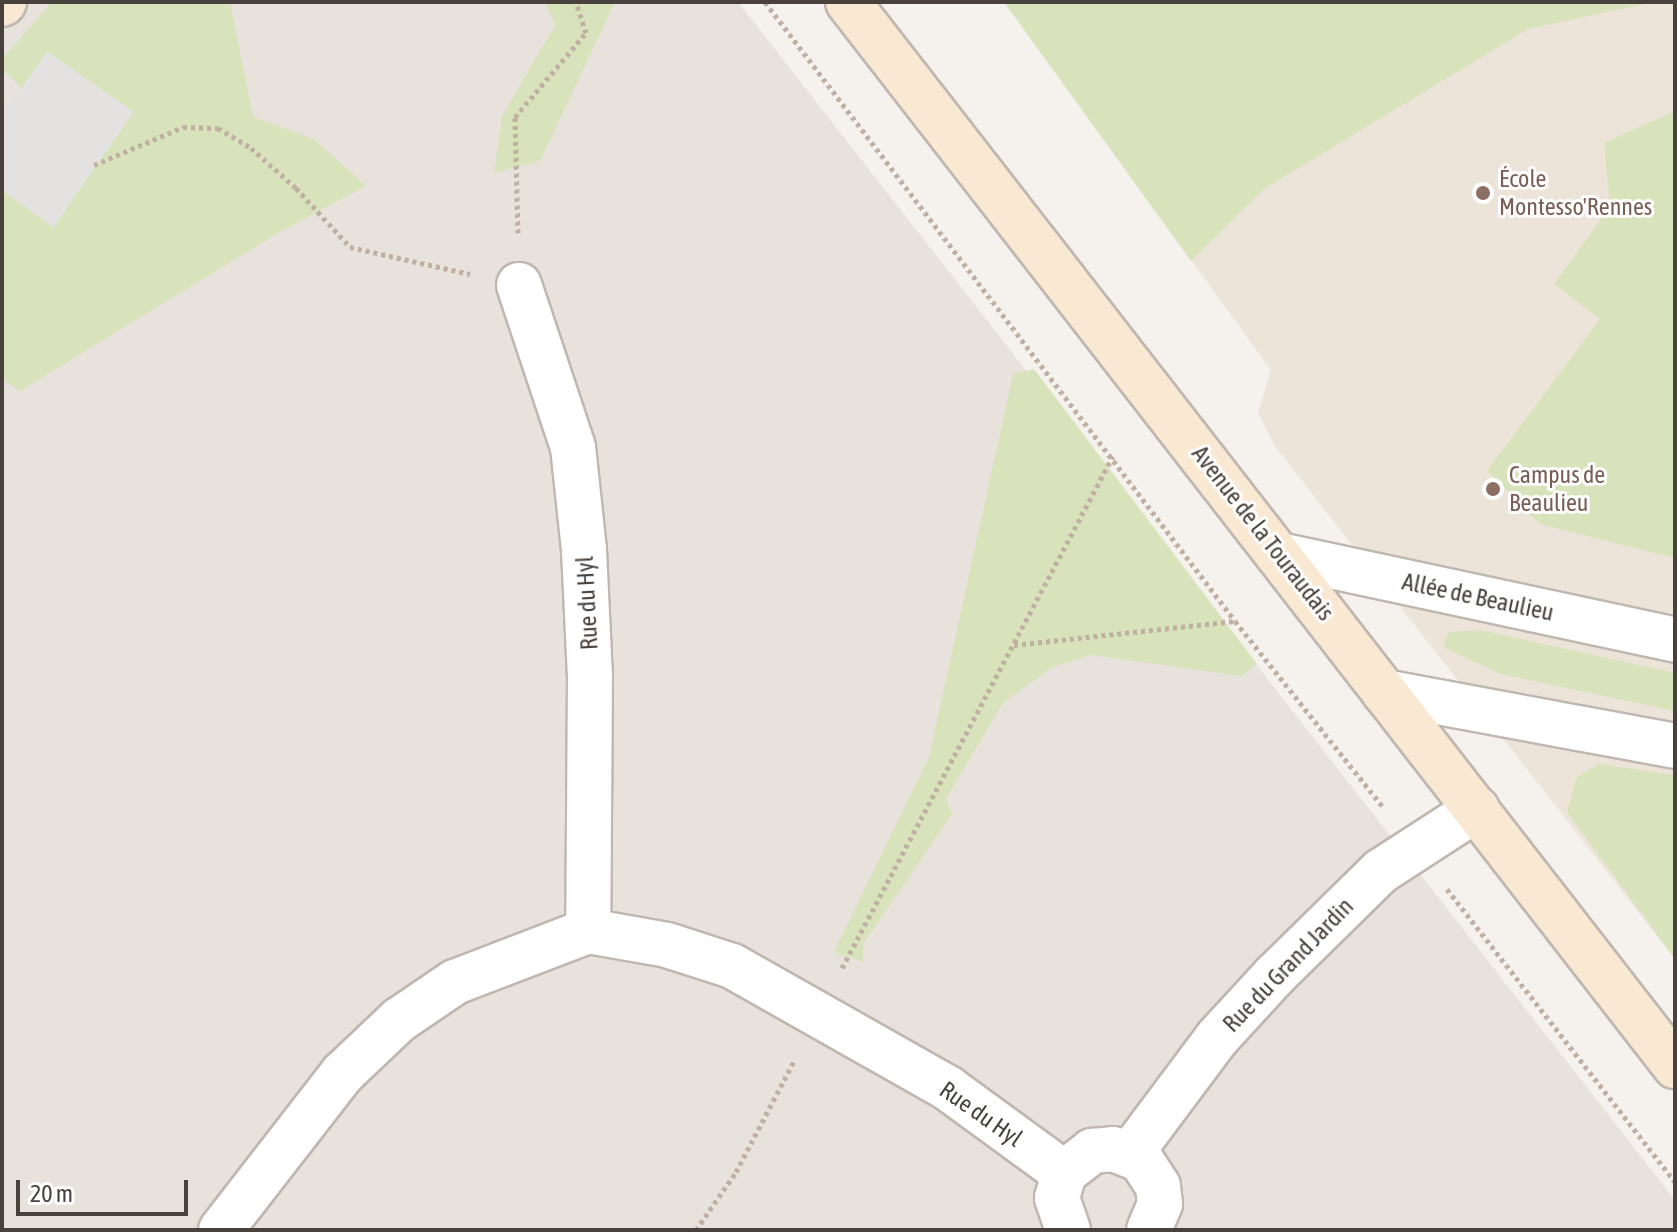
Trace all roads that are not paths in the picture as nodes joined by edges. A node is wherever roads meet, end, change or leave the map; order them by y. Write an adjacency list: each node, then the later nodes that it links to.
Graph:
1 (848, 2): 3 (main road, Avenue de la Touraudais)
2 (519, 285): 8 (street, Rue du Hyl)
3 (1280, 555): 4 (street, Allée de Beaulieu); 5 (main road, Avenue de la Touraudais)
4 (1675, 640)
5 (1384, 692): 6 (street); 7 (main road, Avenue de la Touraudais)
6 (1675, 746)
7 (1477, 809): 9 (main road, Avenue de la Touraudais); 10 (street, Rue du Grand Jardin)
8 (588, 931): 11 (street, Rue du Hyl); 12 (street)
9 (1675, 1066)
10 (1131, 1153): 11 (street); 14 (street)
11 (1064, 1173): 13 (street)
12 (221, 1230)
13 (1068, 1230)
14 (1149, 1230)

